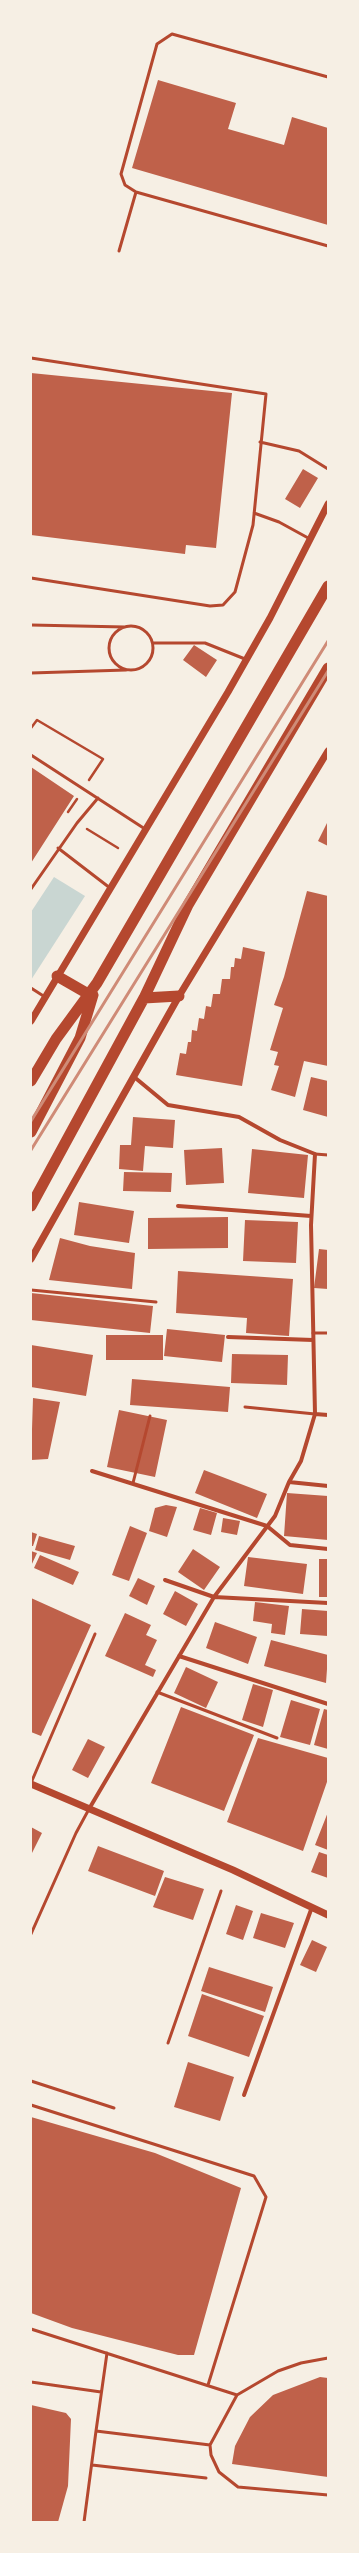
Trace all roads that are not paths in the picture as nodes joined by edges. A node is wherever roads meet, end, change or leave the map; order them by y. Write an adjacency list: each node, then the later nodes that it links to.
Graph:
1 (328, 77): 2 (lane)
2 (136, 192): 3 (lane); 4 (lane)
3 (328, 246)
4 (119, 251)
5 (31, 358): 6 (lane)
6 (260, 442): 7 (lane); 9 (lane)
7 (328, 469)
8 (328, 504): 10 (street)
9 (254, 513): 10 (lane); 11 (lane)
10 (310, 539): 16 (street)
11 (31, 578)
12 (328, 586): 28 (highway)
13 (31, 625): 14 (lane)
14 (128, 626): 15 (lane); 18 (lane)
15 (153, 643): 16 (lane); 18 (lane)
16 (245, 659): 23 (street)
17 (328, 668): 33 (highway)
18 (136, 669): 19 (lane)
19 (31, 673)
20 (328, 751): 31 (street)
21 (31, 755): 22 (lane)
22 (98, 798): 23 (lane); 24 (lane)
23 (146, 829): 26 (street)
24 (58, 848): 25 (lane); 26 (lane)
25 (31, 889)
26 (111, 889): 27 (street)
27 (57, 976): 30 (highway); 32 (street)
28 (97, 983): 30 (highway); 37 (highway)
29 (31, 988): 32 (lane)
30 (90, 995): 36 (highway)
31 (179, 996): 33 (highway); 35 (street)
32 (44, 997): 34 (street)
33 (144, 998): 40 (highway)
34 (31, 1021)
35 (133, 1076): 38 (street); 43 (street)
36 (31, 1081)
37 (31, 1132)
38 (315, 1154): 39 (lane); 42 (street)
39 (328, 1155)
40 (31, 1206)
41 (178, 1206): 42 (street)
42 (311, 1216): 46 (street)
43 (31, 1259)
44 (31, 1290): 45 (lane)
45 (156, 1302)
46 (313, 1333): 47 (lane); 49 (street)
47 (328, 1333)
48 (228, 1337): 49 (street)
49 (313, 1340): 51 (street)
50 (244, 1407): 51 (lane)
51 (315, 1414): 52 (street); 56 (street)
52 (328, 1415)
53 (150, 1416): 55 (lane)
54 (92, 1472): 55 (street)
55 (133, 1482): 58 (street)
56 (289, 1482): 57 (street); 58 (street)
57 (328, 1486)
58 (267, 1526): 59 (street); 61 (street)
59 (328, 1549)
60 (165, 1580): 61 (street)
61 (214, 1597): 62 (street); 64 (street)
62 (328, 1603)
63 (95, 1634): 68 (lane)
64 (180, 1656): 65 (street); 66 (street)
65 (157, 1692): 67 (lane); 69 (street)
66 (328, 1704)
67 (277, 1738)
68 (31, 1784): 69 (street)
69 (89, 1809): 71 (street); 73 (lane)
70 (221, 1891): 74 (lane)
71 (312, 1907): 72 (street); 76 (street)
72 (328, 1915)
73 (31, 1934)
74 (168, 2043)
75 (31, 2081): 78 (lane)
76 (244, 2095)
77 (31, 2105): 83 (lane)
78 (114, 2108)
79 (31, 2329): 80 (lane)
80 (107, 2353): 83 (lane); 84 (lane)
81 (328, 2358): 85 (lane)
82 (31, 2382): 84 (lane)
83 (208, 2385): 85 (lane)
84 (101, 2392): 86 (lane)
85 (237, 2394): 87 (lane)
86 (96, 2431): 87 (lane); 88 (lane)
87 (210, 2445): 90 (lane)
88 (92, 2465): 89 (lane); 91 (lane)
89 (206, 2478)
90 (328, 2495)
91 (84, 2522)

